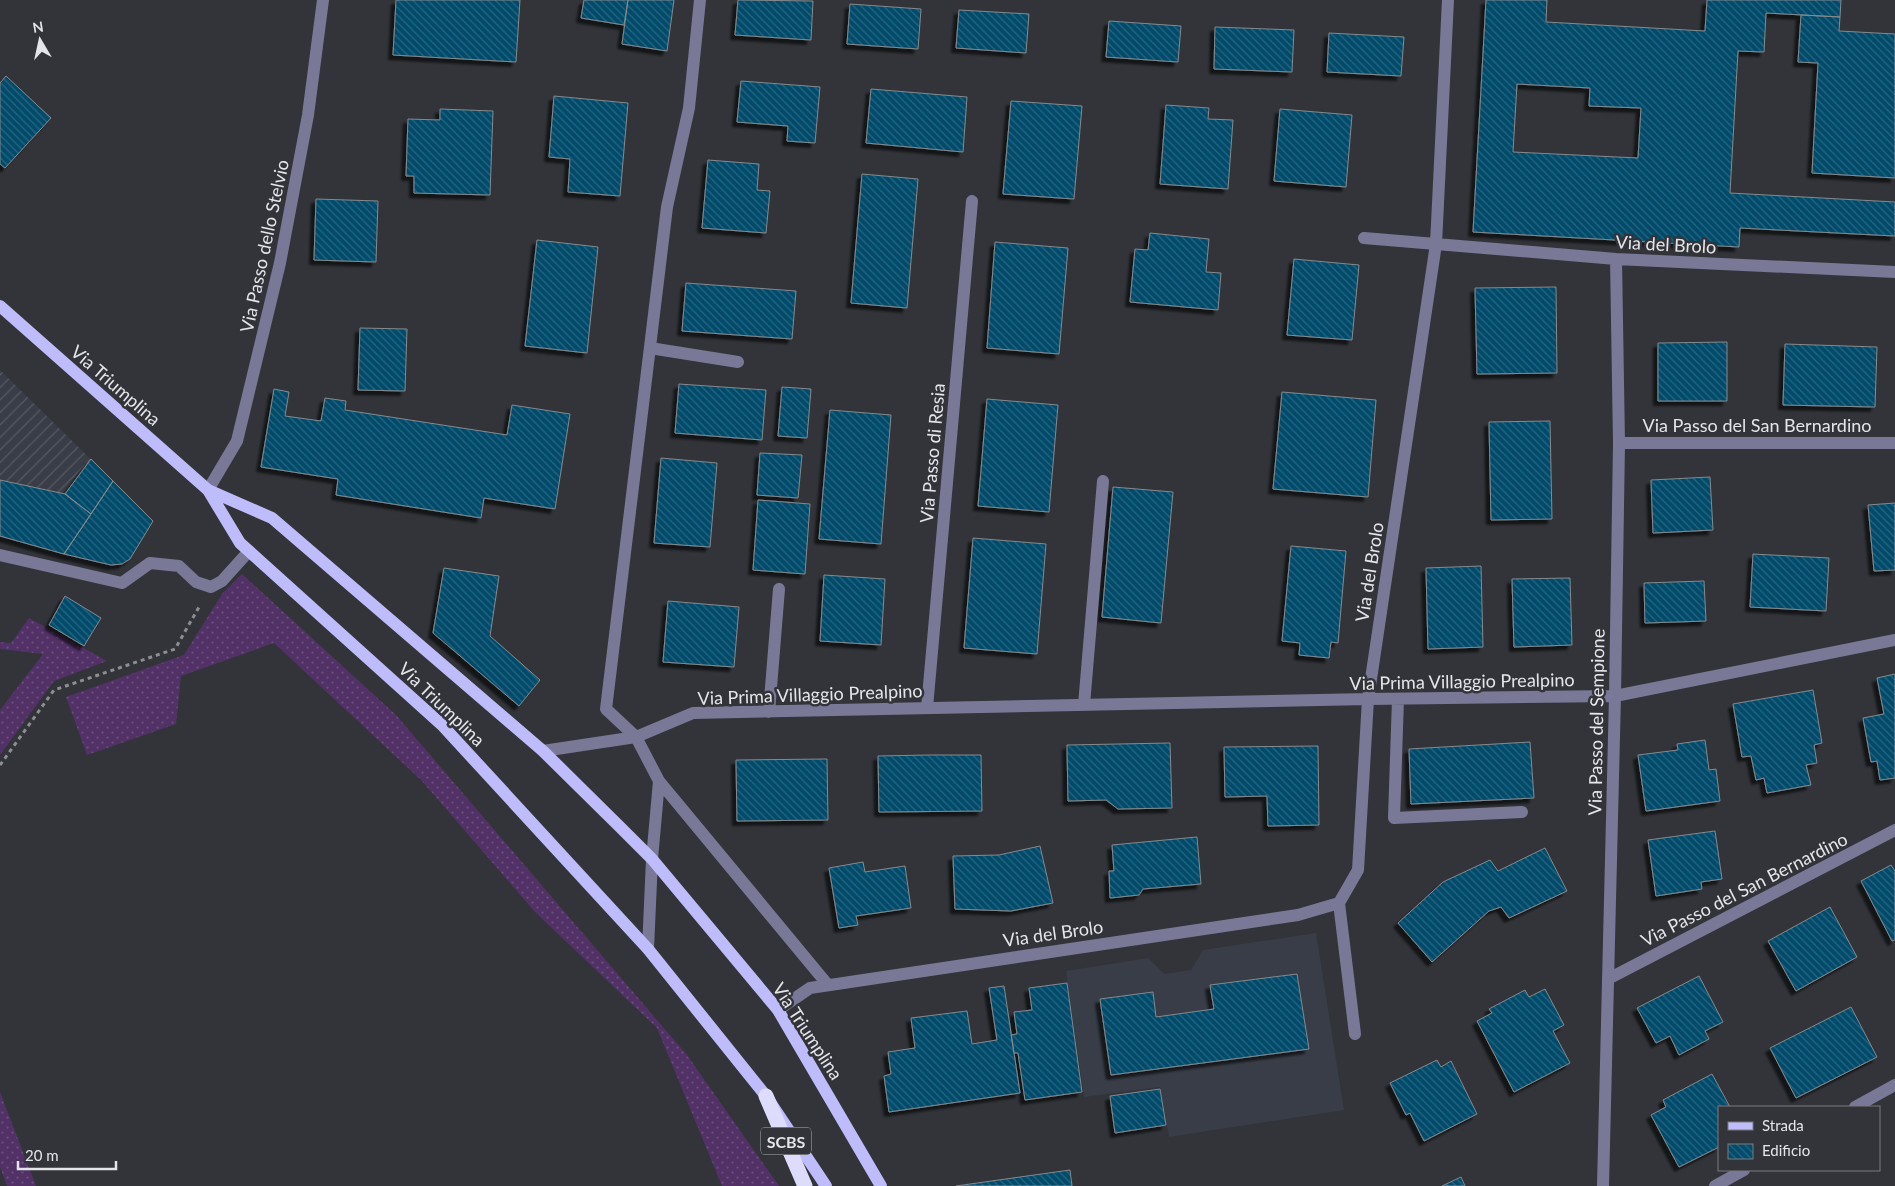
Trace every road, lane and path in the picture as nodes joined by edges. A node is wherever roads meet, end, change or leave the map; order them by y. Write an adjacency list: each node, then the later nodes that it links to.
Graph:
1 (323, 0): 15 (street, Via Passo dello Stelvio)
2 (700, 0): 10 (street)
3 (1448, 0): 6 (street, Via del Brolo)
4 (972, 201): 25 (street, Via Passo di Resia)
5 (1364, 238): 6 (street, Via del Brolo)
6 (1436, 244): 7 (street, Via del Brolo); 23 (street, Via del Brolo)
7 (1616, 259): 8 (street, Via del Brolo); 12 (street, Via Passo del Sempione)
8 (1895, 272)
9 (0, 306): 15 (main road, Via Triumplina)
10 (650, 348): 11 (street); 27 (street)
11 (738, 362)
12 (1619, 443): 13 (street, Via Passo del San Bernardino); 21 (street, Via Passo del Sempione)
13 (1895, 443)
14 (1103, 481): 24 (street)
15 (208, 490): 16 (main road, Via Triumplina); 28 (main road, Via Triumplina)
16 (249, 552): 18 (street); 35 (main road, Via Triumplina)
17 (0, 556): 18 (street)
18 (211, 587): 29 (path)
19 (779, 589): 26 (street)
20 (1895, 640): 21 (street, Via Prima Villaggio Prealpino)
21 (1615, 696): 22 (street, Via Prima Villaggio Prealpino); 36 (street, Via Passo del Sempione)
22 (1398, 699): 23 (street, Via Prima Villaggio Prealpino); 31 (street)
23 (1368, 700): 24 (street, Via Prima Villaggio Prealpino); 34 (street, Via del Brolo)
24 (1084, 705): 25 (street, Via Prima Villaggio Prealpino)
25 (927, 708): 26 (street, Via Prima Villaggio Prealpino)
26 (769, 712): 27 (street, Via Prima Villaggio Prealpino)
27 (636, 737): 28 (street, Via Prima Villaggio Prealpino); 30 (street)
28 (543, 751): 33 (main road, Via Triumplina)
29 (0, 765)
30 (659, 781): 33 (street); 37 (street)
31 (1522, 812)
32 (1895, 830): 36 (street, Via Passo del San Bernardino)
33 (652, 859): 35 (street); 38 (main road, Via Triumplina)
34 (1340, 902): 37 (street, Via del Brolo); 39 (street)
35 (648, 949): 41 (main road, Via Triumplina)
36 (1608, 979): 47 (street, Via Passo del Sempione)
37 (828, 985): 38 (street, Via del Brolo)
38 (778, 1010): 46 (main road, Via Triumplina)
39 (1355, 1034)
40 (1895, 1085): 42 (street)
41 (766, 1096): 44 (highway, SCBS); 45 (main road, Via Triumplina)
42 (1857, 1106)
43 (1742, 1171): 48 (street)
44 (805, 1186)
45 (826, 1186)
46 (881, 1186)
47 (1603, 1186)
48 (1715, 1186)

